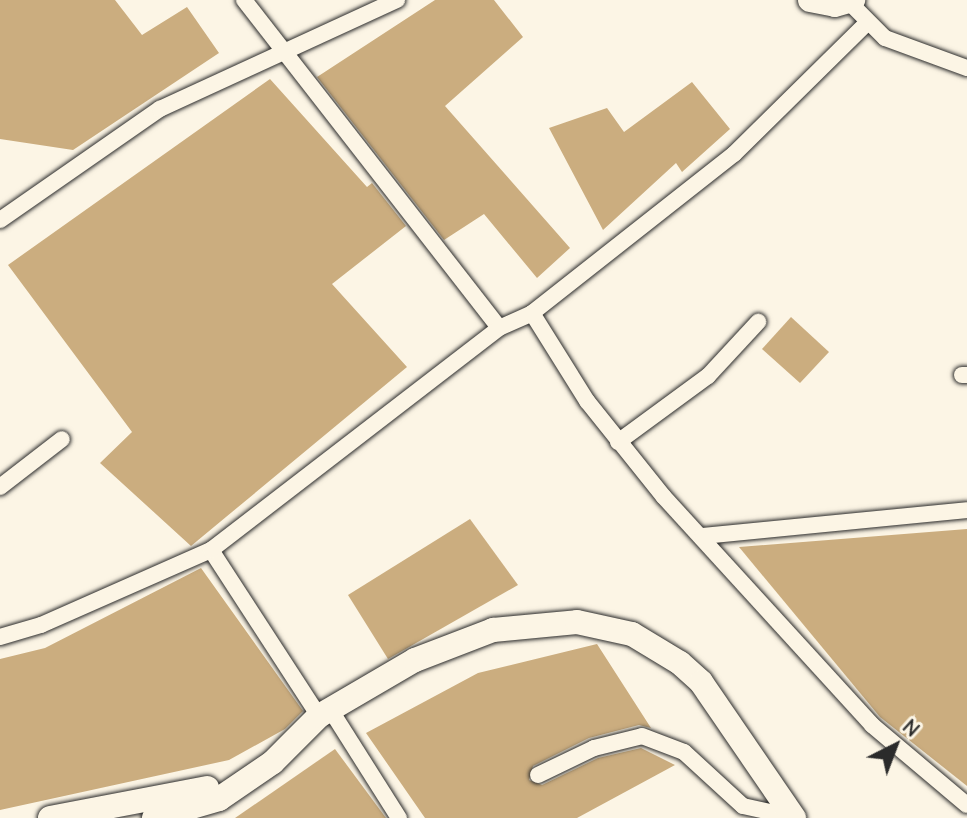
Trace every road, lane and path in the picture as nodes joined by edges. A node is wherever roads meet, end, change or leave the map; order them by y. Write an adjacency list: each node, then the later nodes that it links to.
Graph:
1 (244, 0): 6 (street)
2 (397, 0): 6 (street)
3 (810, 0): 4 (street)
4 (851, 1): 5 (street)
5 (867, 23): 7 (street); 9 (street)
6 (287, 55): 8 (street); 11 (street)
7 (967, 68)
8 (0, 220)
9 (532, 313): 11 (street); 13 (street)
10 (758, 322): 13 (street)
11 (499, 328): 17 (street)
12 (62, 439): 14 (street)
13 (618, 442): 16 (street)
14 (0, 487)
15 (967, 510): 16 (street)
16 (703, 536): 22 (street)
17 (211, 550): 18 (street); 19 (street)
18 (0, 637)
19 (325, 713): 21 (street); 26 (street); 27 (street)
20 (538, 775): 27 (street)
21 (228, 789): 23 (street); 24 (street)
22 (967, 805)
23 (149, 813): 24 (street); 25 (street)
24 (179, 815)
25 (57, 818)
26 (399, 818)
27 (793, 818)

